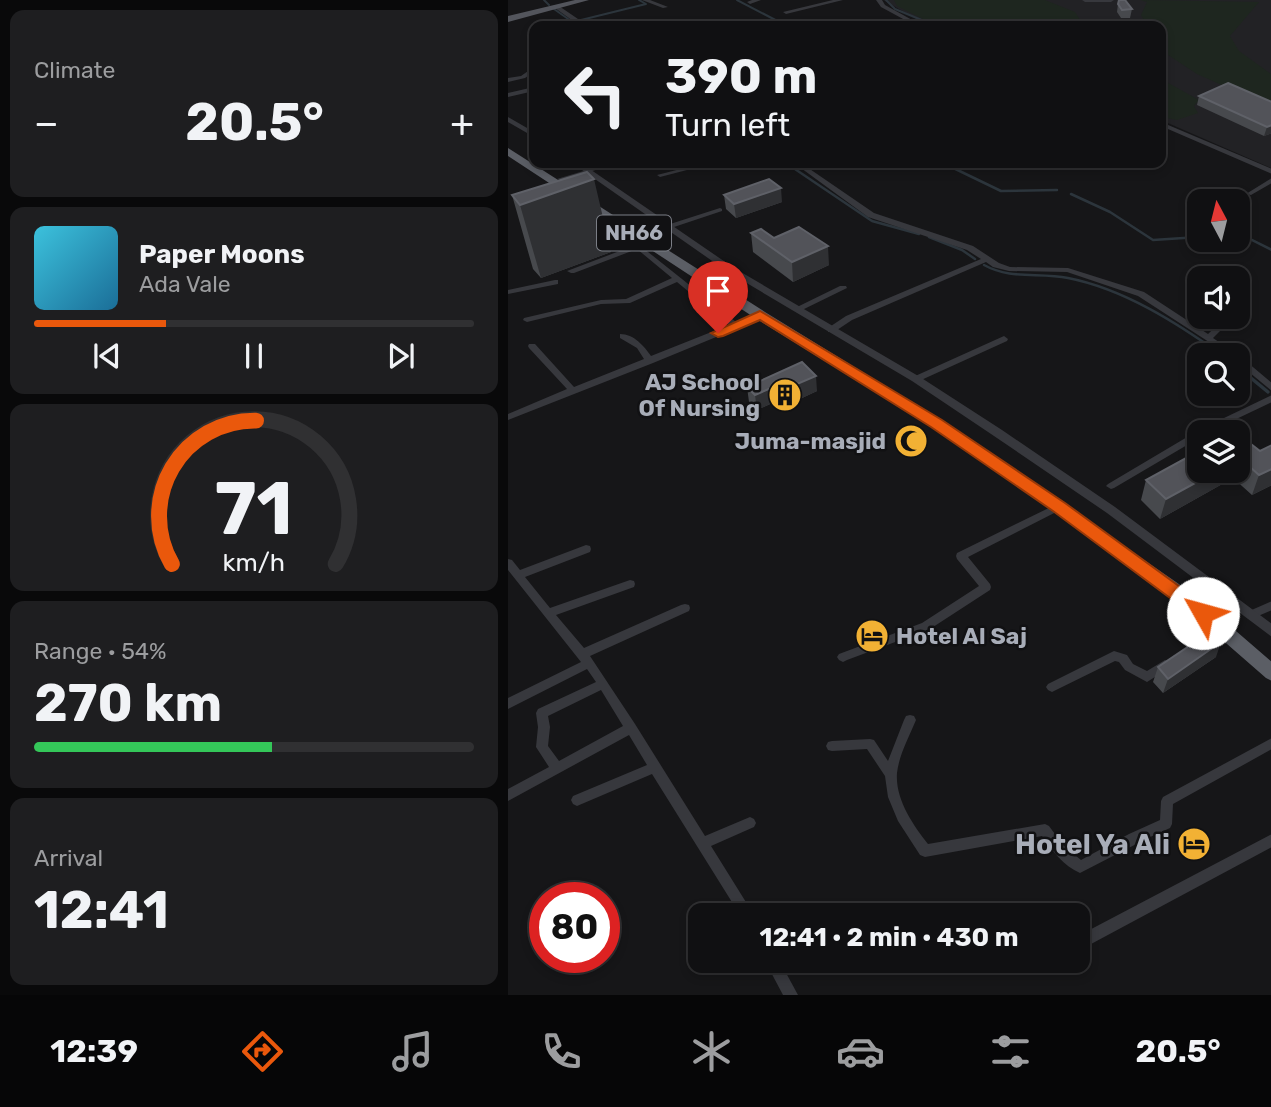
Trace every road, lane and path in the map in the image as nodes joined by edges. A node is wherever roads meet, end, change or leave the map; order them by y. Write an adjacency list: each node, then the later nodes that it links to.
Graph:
1 (584, 0): 9 (main road)
2 (645, 0): 10 (street)
3 (758, 0): 8 (street)
4 (840, 0): 11 (street)
5 (878, 0): 14 (street)
6 (1085, 0): 7 (street)
7 (1111, 0)
8 (750, 2)
9 (557, 7): 12 (main road); 13 (street)
10 (665, 7)
11 (786, 12)
12 (508, 19)
13 (576, 21)
14 (911, 21)
15 (529, 73): 16 (street)
16 (508, 80)
17 (529, 90): 18 (street)
18 (508, 95)
19 (508, 119): 21 (street)
20 (1166, 126): 30 (street)
21 (529, 132)
22 (508, 151): 23 (highway, NH66)
23 (529, 165)
24 (534, 168): 44 (highway, NH66)
25 (584, 168): 29 (street)
26 (598, 168): 29 (street)
27 (690, 168): 31 (street)
28 (804, 168): 37 (street)
29 (588, 171): 32 (street); 36 (street)
30 (1272, 172)
31 (660, 175)
32 (560, 179)
33 (1272, 180): 34 (street)
34 (1250, 193)
35 (720, 210): 36 (street)
36 (668, 226): 43 (street)
37 (985, 260): 48 (street); 50 (street)
38 (571, 271): 39 (street)
39 (677, 279): 45 (street); 46 (street)
40 (555, 282): 42 (street)
41 (843, 288): 43 (street)
42 (508, 292)
43 (797, 309): 48 (street)
44 (760, 314): 46 (street); 64 (highway, NH66)
45 (527, 320)
46 (735, 326): 54 (street)
47 (1217, 329): 50 (street)
48 (831, 330): 56 (street)
49 (623, 336): 54 (street)
50 (1208, 338): 52 (street)
51 (1004, 339): 56 (street)
52 (1215, 343)
53 (532, 346): 58 (street)
54 (650, 361): 58 (street)
55 (1250, 369): 57 (street)
56 (916, 379): 72 (street)
57 (1272, 388)
58 (573, 391): 60 (street)
59 (1272, 398): 61 (street)
60 (508, 417)
61 (1227, 420)
62 (1187, 441): 63 (street)
63 (1111, 486)
64 (1059, 507): 74 (street); 77 (highway, NH66)
65 (586, 549): 67 (street)
66 (508, 564): 67 (street)
67 (518, 575): 71 (street)
68 (630, 584): 71 (street)
69 (1272, 605): 72 (street)
70 (685, 608): 76 (street)
71 (548, 613): 76 (street)
72 (1251, 615): 73 (street)
73 (1272, 632)
74 (843, 657)
75 (1177, 658): 79 (street)
76 (585, 659): 78 (street); 80 (street)
77 (1272, 673)
78 (603, 684): 82 (street); 86 (street)
79 (1052, 687)
80 (508, 704)
81 (910, 720): 87 (street)
82 (631, 728): 85 (street); 86 (street)
83 (1272, 743): 87 (street)
84 (832, 746): 87 (street)
85 (656, 767): 89 (street); 92 (street)
86 (557, 768): 88 (street)
87 (891, 775)
88 (508, 795)
89 (577, 800)
90 (750, 823): 92 (street)
91 (1272, 840): 94 (street)
92 (703, 843): 93 (street)
93 (740, 903)
94 (1090, 938)
95 (779, 973): 96 (street)
96 (791, 995)

